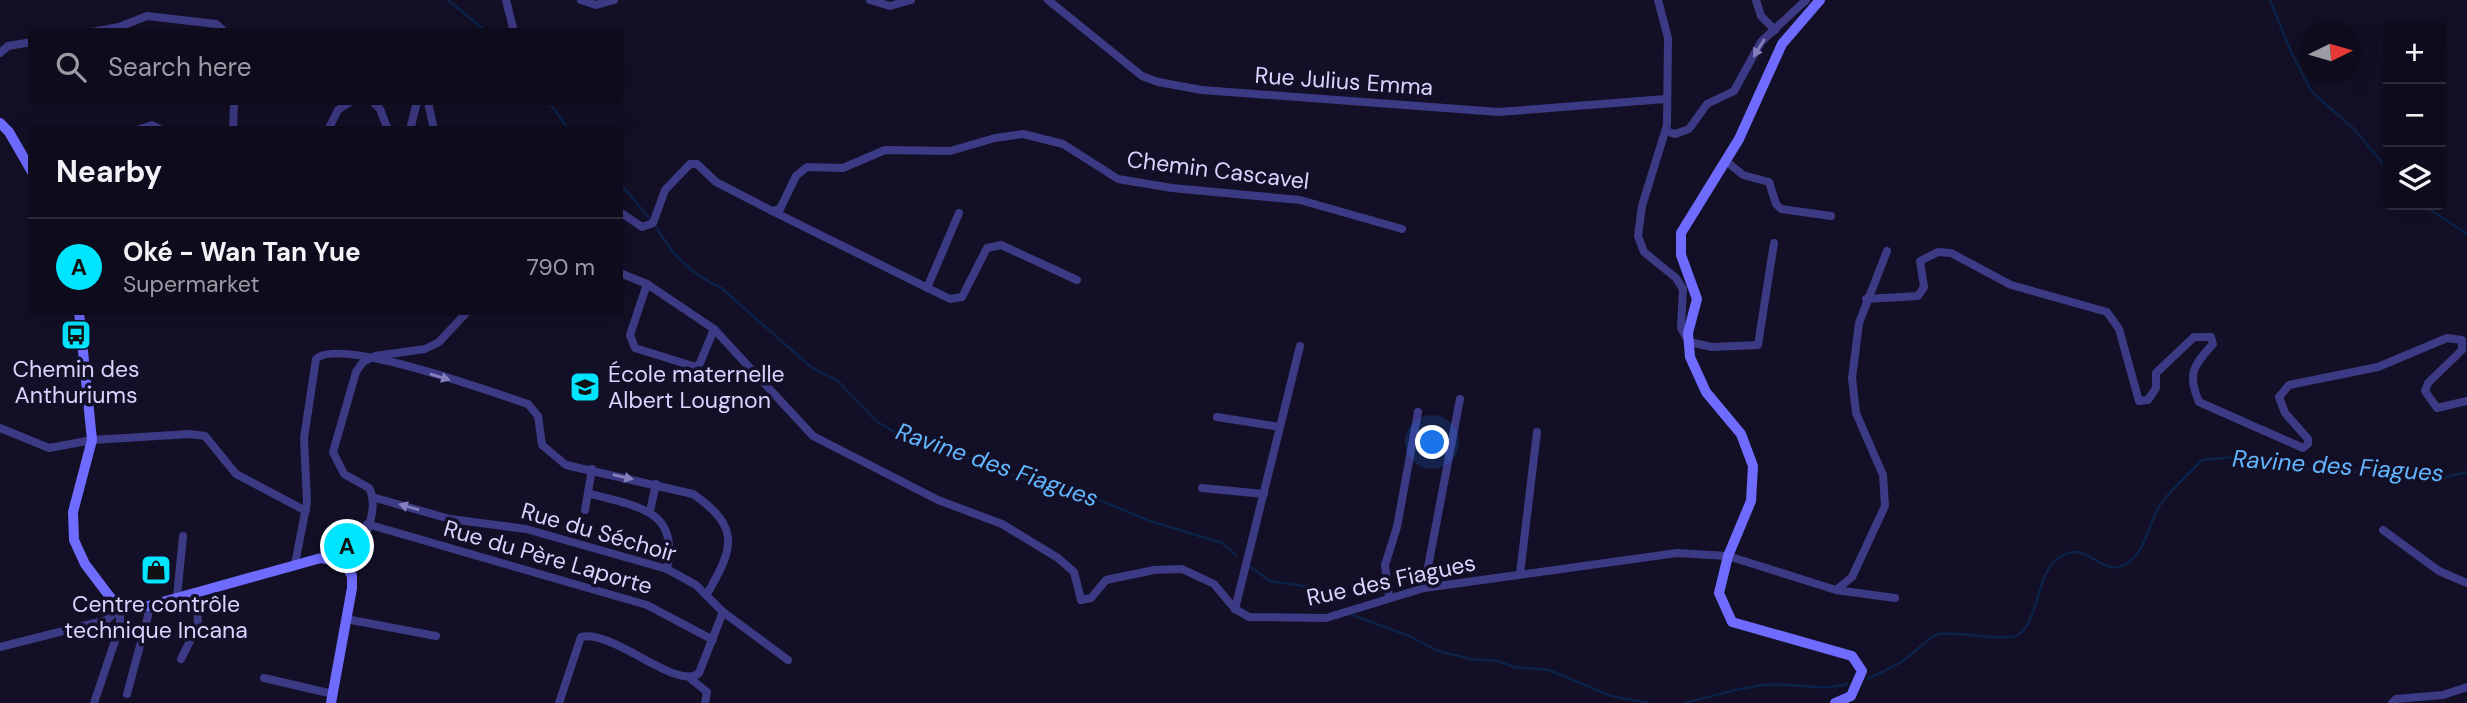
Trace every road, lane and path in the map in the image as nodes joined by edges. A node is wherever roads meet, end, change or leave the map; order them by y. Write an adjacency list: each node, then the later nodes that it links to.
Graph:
1 (506, 0): 13 (street)
2 (581, 0): 3 (street)
3 (614, 0)
4 (870, 0): 5 (street)
5 (911, 0)
6 (1048, 0): 17 (street, Rue Julius Emma)
7 (1658, 0): 17 (street)
8 (1756, 0): 14 (street)
9 (1807, 0): 14 (street)
10 (1820, 0): 30 (main road)
11 (114, 28): 12 (street)
12 (221, 28)
13 (513, 28)
14 (1775, 30): 29 (street, one-way to 29)
15 (28, 43): 16 (street)
16 (0, 53)
17 (1666, 99): 29 (street)
18 (234, 105): 24 (street)
19 (346, 105): 25 (street)
20 (376, 105): 26 (street)
21 (416, 105): 27 (street)
22 (429, 105): 28 (street)
23 (0, 123): 31 (main road)
24 (233, 126)
25 (330, 126)
26 (386, 126)
27 (411, 126)
28 (432, 126)
29 (1667, 131): 47 (street)
30 (1726, 161): 35 (street); 47 (main road)
31 (28, 165)
32 (772, 211): 34 (street); 36 (street, Chemin Cascavel); 42 (street)
33 (959, 213): 42 (street)
34 (623, 214)
35 (1831, 216)
36 (1402, 229)
37 (1774, 243): 47 (street)
38 (1887, 251): 43 (street)
39 (623, 274): 41 (street)
40 (1077, 280): 42 (street)
41 (647, 284): 46 (street); 46 (street)
42 (927, 288)
43 (1866, 299): 51 (street); 77 (street)
44 (79, 315): 57 (main road)
45 (464, 315): 49 (street)
46 (714, 329): 85 (street)
47 (1689, 342): 70 (main road)
48 (1300, 346): 54 (street)
49 (375, 356): 58 (street, one-way to 58); 63 (street); 65 (street)
50 (1461, 399): 76 (street)
51 (2467, 401)
52 (1418, 412): 81 (street)
53 (1217, 417): 54 (street)
54 (1280, 427): 62 (street)
55 (0, 428): 57 (street)
56 (1536, 432): 74 (street)
57 (92, 440): 65 (street); 83 (main road)
58 (592, 469): 59 (street, one-way to 59); 61 (street)
59 (656, 484): 66 (street); 79 (street)
60 (1202, 488): 62 (street)
61 (588, 493): 64 (street); 66 (street)
62 (1264, 494): 85 (street)
63 (372, 497): 67 (street); 73 (street, Rue du Séchoir, one-way to 63)
64 (585, 510)
65 (306, 511): 71 (street)
66 (650, 511): 73 (street)
67 (367, 524): 72 (street); 89 (street, Rue du Père Laporte)
68 (2383, 530): 75 (street)
69 (183, 536): 80 (street)
70 (1728, 556): 74 (street, Rue des Fiagues); 77 (street, Rue des Fiagues); 101 (main road)
71 (295, 564): 72 (main road); 78 (main road)
72 (349, 567): 87 (main road)
73 (667, 569): 79 (street, Rue du Séchoir)
74 (1520, 574): 76 (street, Rue des Fiagues)
75 (2467, 583)
76 (1424, 588): 81 (street, Rue des Fiagues)
77 (1836, 590): 82 (street, Rue des Fiagues)
78 (196, 592): 80 (main road); 91 (street)
79 (707, 594): 86 (street, Rue du Séchoir)
80 (177, 597): 84 (main road)
81 (1389, 597): 85 (street, Rue des Fiagues)
82 (1895, 598)
83 (121, 606): 84 (main road); 90 (street); 98 (street)
84 (148, 606): 96 (street)
85 (1235, 609)
86 (723, 611): 89 (street); 92 (street, Rue du Séchoir)
87 (346, 619): 88 (street); 97 (main road)
88 (436, 636)
89 (713, 640): 94 (street)
90 (0, 647)
91 (181, 659)
92 (788, 660)
93 (264, 678): 97 (street)
94 (691, 679): 99 (street); 100 (street)
95 (2467, 687): 102 (street)
96 (127, 694)
97 (332, 698)
98 (94, 703)
99 (559, 703)
100 (705, 703)
101 (1835, 703)
102 (2392, 703)

